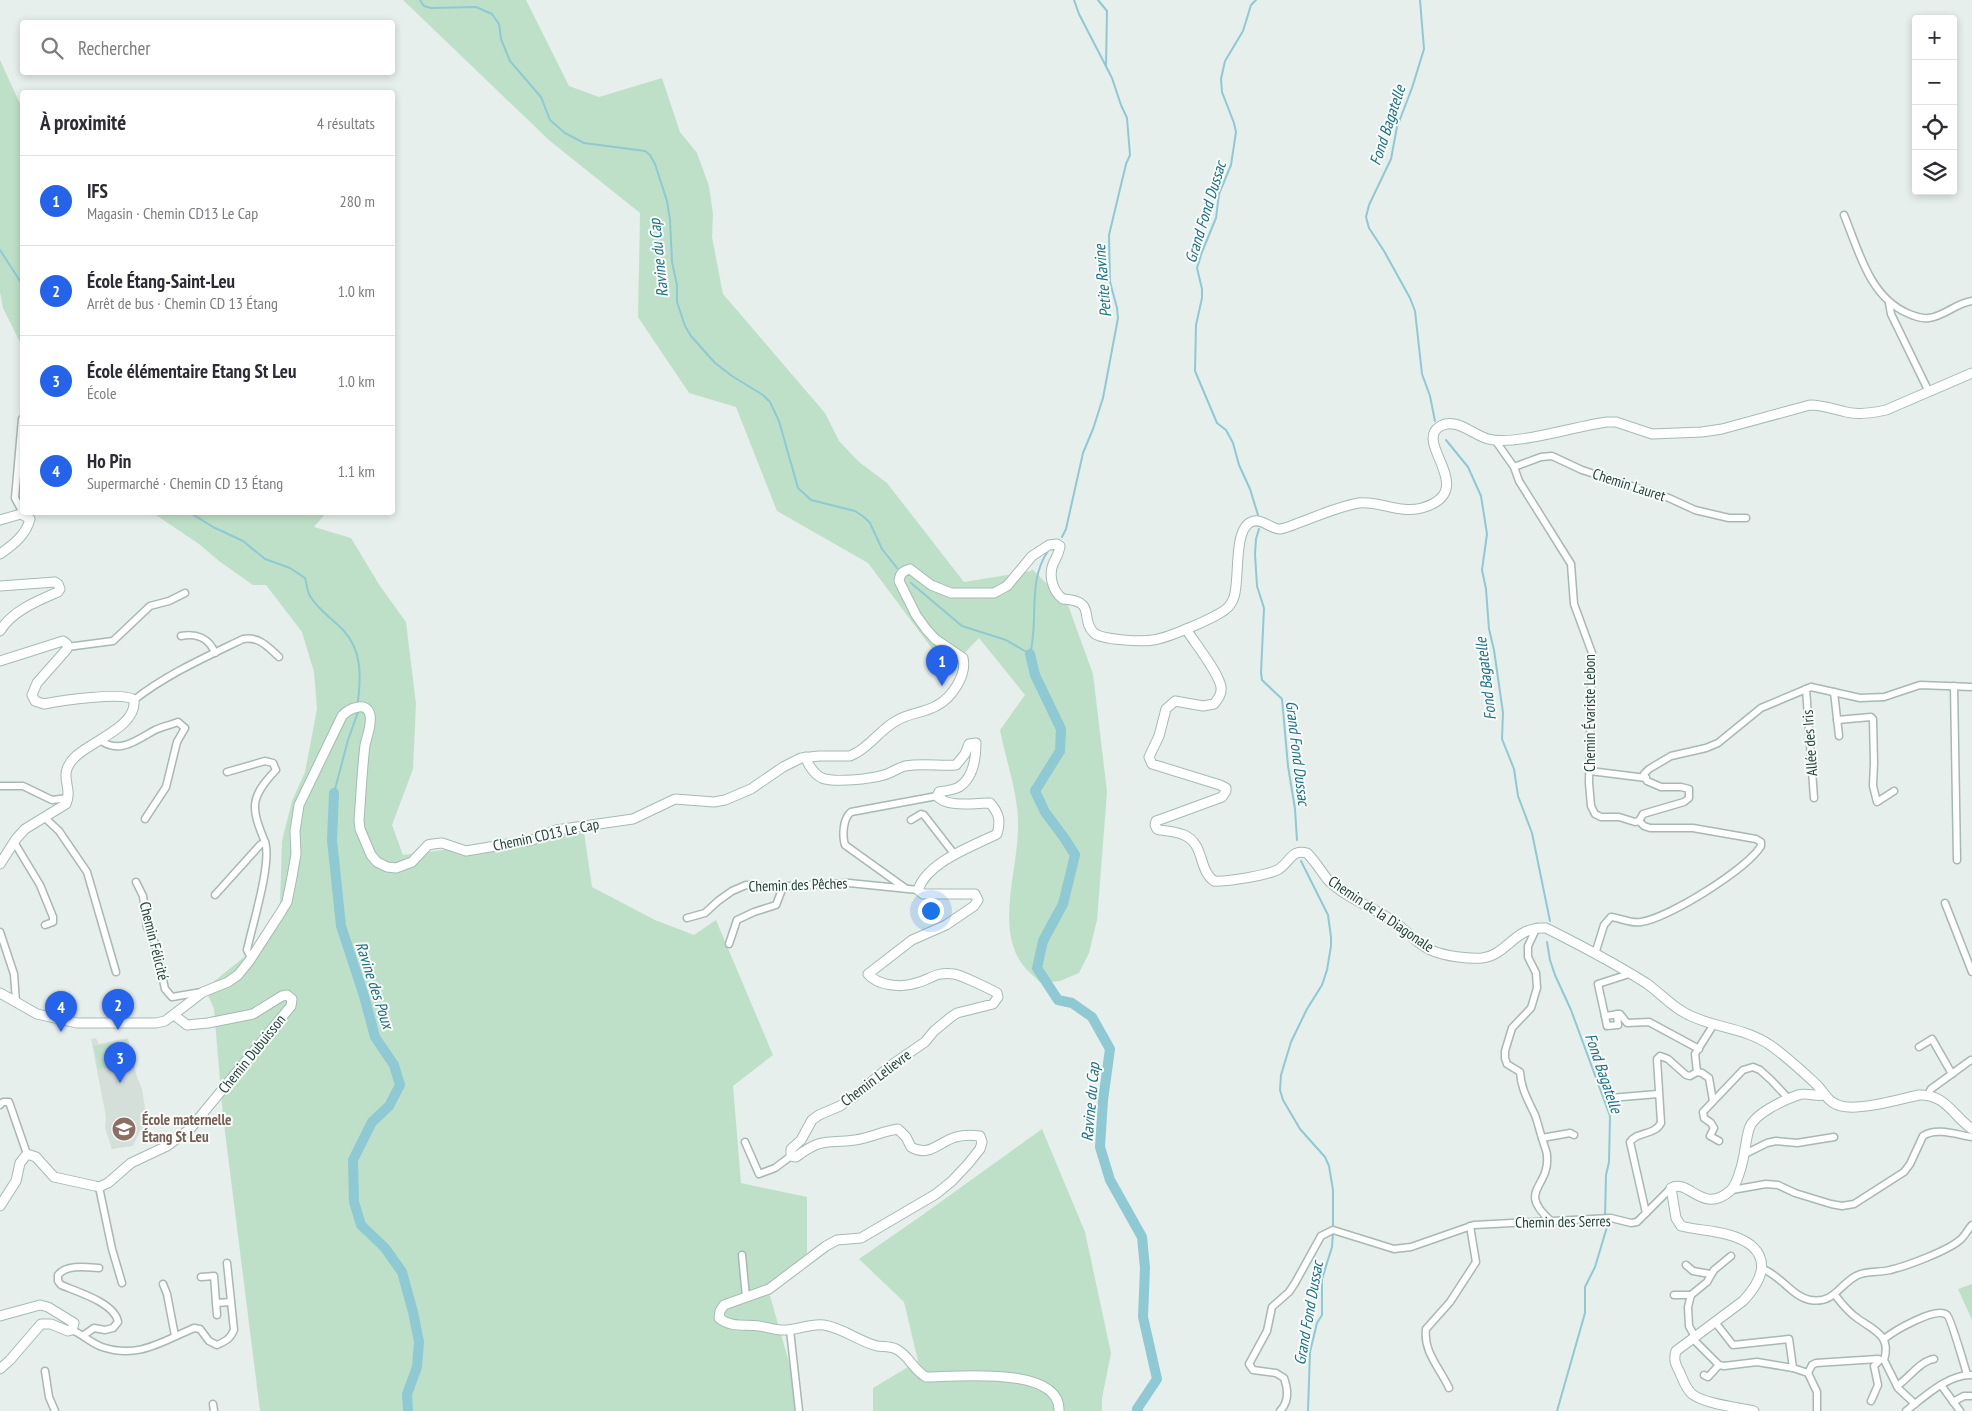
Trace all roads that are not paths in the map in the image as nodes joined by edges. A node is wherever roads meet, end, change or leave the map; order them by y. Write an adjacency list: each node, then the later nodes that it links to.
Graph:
1 (1844, 215): 3 (street)
2 (1972, 301): 3 (street)
3 (1889, 302): 5 (street)
4 (1972, 373): 5 (main road)
5 (1929, 392): 6 (main road)
6 (1496, 440): 8 (street, Chemin Évariste Lebon); 17 (main road, Chemin CD13 Le Cap)
7 (20, 442): 9 (street)
8 (1514, 467): 12 (street, Chemin Lauret); 33 (street, Chemin Évariste Lebon)
9 (20, 506)
10 (20, 514): 13 (main road)
11 (26, 515): 14 (main road)
12 (1746, 518)
13 (0, 520)
14 (0, 554)
15 (0, 586): 18 (main road)
16 (185, 593): 20 (street)
17 (1186, 629): 32 (main road, Chemin CD13 Le Cap); 60 (main road, Chemin de la Diagonale)
18 (0, 632)
19 (181, 636): 21 (street)
20 (68, 646): 23 (main road); 28 (main road)
21 (215, 653): 22 (street); 28 (street)
22 (279, 656)
23 (0, 661)
24 (1954, 686): 25 (street); 27 (street); 47 (street)
25 (1972, 687)
26 (1806, 689): 27 (street); 35 (street); 40 (street, Allée des Iris)
27 (1834, 692): 29 (street)
28 (134, 700): 31 (main road)
29 (1837, 720): 30 (street); 37 (street)
30 (1839, 736)
31 (100, 740): 39 (main road); 42 (street)
32 (806, 757): 38 (main road); 64 (main road, Chemin CD13 Le Cap)
33 (1590, 771): 35 (street); 44 (street, Chemin Évariste Lebon)
34 (227, 772): 46 (street)
35 (1646, 778): 44 (street)
36 (0, 786): 39 (street)
37 (1894, 791)
38 (937, 796): 48 (main road); 54 (street)
39 (68, 798): 41 (main road)
40 (1814, 798)
41 (44, 817): 45 (main road); 65 (street)
42 (145, 819)
43 (911, 820): 48 (street)
44 (1639, 821): 63 (street)
45 (14, 842): 51 (main road); 59 (street)
46 (265, 842): 56 (street); 64 (street)
47 (1957, 852): 49 (street); 50 (street)
48 (955, 855): 55 (main road)
49 (1948, 855)
50 (1957, 860)
51 (0, 864)
52 (136, 882): 68 (street, Chemin Félicité)
53 (783, 887): 54 (street, Chemin des Pêches); 58 (street, Chemin des Pêches); 62 (street)
54 (906, 889): 55 (street, Chemin des Pêches)
55 (918, 890): 96 (main road, Chemin Lelievre)
56 (215, 895)
57 (1945, 903): 66 (street)
58 (687, 918)
59 (45, 926)
60 (1537, 927): 63 (main road); 91 (street)
61 (0, 932): 70 (street)
62 (729, 944)
63 (1595, 954): 67 (main road)
64 (251, 958): 68 (main road)
65 (116, 972)
66 (1972, 972)
67 (1628, 973): 73 (street); 74 (main road)
68 (203, 992): 72 (main road)
69 (0, 993): 70 (main road)
70 (16, 1002): 72 (main road)
71 (1617, 1014): 73 (street); 73 (street); 76 (street)
72 (174, 1015): 97 (main road, Chemin Dubuisson)
73 (1605, 1016)
74 (1714, 1024): 76 (street); 82 (main road)
75 (1919, 1047): 79 (street)
76 (1699, 1049): 78 (street)
77 (1971, 1060): 79 (street)
78 (1697, 1072): 80 (street); 85 (street)
79 (1952, 1074): 81 (street)
80 (1658, 1094): 83 (street); 101 (street)
81 (1928, 1094): 82 (main road); 87 (main road)
82 (1824, 1095): 84 (main road)
83 (1610, 1098)
84 (1788, 1098): 85 (street); 95 (main road)
85 (1713, 1101): 92 (street)
86 (0, 1106): 94 (street)
87 (1972, 1129)
88 (1574, 1135): 91 (street)
89 (1834, 1137): 95 (street)
90 (1972, 1137): 99 (street)
91 (1542, 1138): 102 (street)
92 (1719, 1141)
93 (745, 1142): 96 (street)
94 (27, 1154): 97 (main road); 100 (main road)
95 (1745, 1154): 99 (main road)
96 (791, 1156): 118 (main road)
97 (99, 1187): 113 (street)
98 (1671, 1188): 99 (main road); 101 (street, Chemin des Serres); 110 (main road)
99 (1732, 1190)
100 (0, 1206)
101 (1646, 1213): 102 (street, Chemin des Serres)
102 (1551, 1221): 104 (street, Chemin des Serres)
103 (1972, 1225): 117 (street)
104 (1470, 1226): 141 (street); 149 (street, Chemin des Serres)
105 (742, 1255): 118 (street)
106 (1731, 1256): 111 (street)
107 (227, 1263): 119 (street)
108 (1686, 1265): 111 (street)
109 (99, 1268): 126 (street)
110 (1763, 1269): 117 (street); 123 (main road)
111 (1710, 1274): 116 (street)
112 (201, 1277): 120 (street)
113 (122, 1283)
114 (163, 1284): 127 (street)
115 (1674, 1295): 116 (street)
116 (1691, 1295): 128 (street)
117 (1835, 1296): 129 (street)
118 (746, 1297): 125 (main road)
119 (231, 1302): 120 (street); 127 (street)
120 (216, 1303): 121 (street)
121 (217, 1315)
122 (0, 1316): 124 (main road)
123 (1715, 1322): 128 (main road); 133 (street)
124 (72, 1330): 126 (street); 134 (main road)
125 (790, 1330): 147 (street); 148 (main road)
126 (84, 1335): 127 (street)
127 (175, 1336)
128 (1694, 1338): 132 (street); 150 (main road)
129 (1884, 1339): 131 (street); 137 (street)
130 (1934, 1359): 140 (street)
131 (1881, 1360): 136 (street); 140 (street); 143 (street)
132 (1719, 1365): 133 (street); 138 (street)
133 (1794, 1368): 136 (street)
134 (0, 1369)
135 (45, 1371): 146 (street)
136 (1808, 1373): 151 (street)
137 (1969, 1374): 139 (street)
138 (1704, 1375)
139 (1941, 1385): 144 (street); 145 (street)
140 (1897, 1386): 145 (street)
141 (1449, 1388)
142 (1972, 1396): 144 (street)
143 (1871, 1401)
144 (1952, 1402): 153 (street)
145 (1915, 1404): 152 (street)
146 (55, 1411)
147 (799, 1411)
148 (1059, 1411)
149 (1280, 1411)
150 (1754, 1411)
151 (1817, 1411)
152 (1906, 1411)
153 (1960, 1411)

